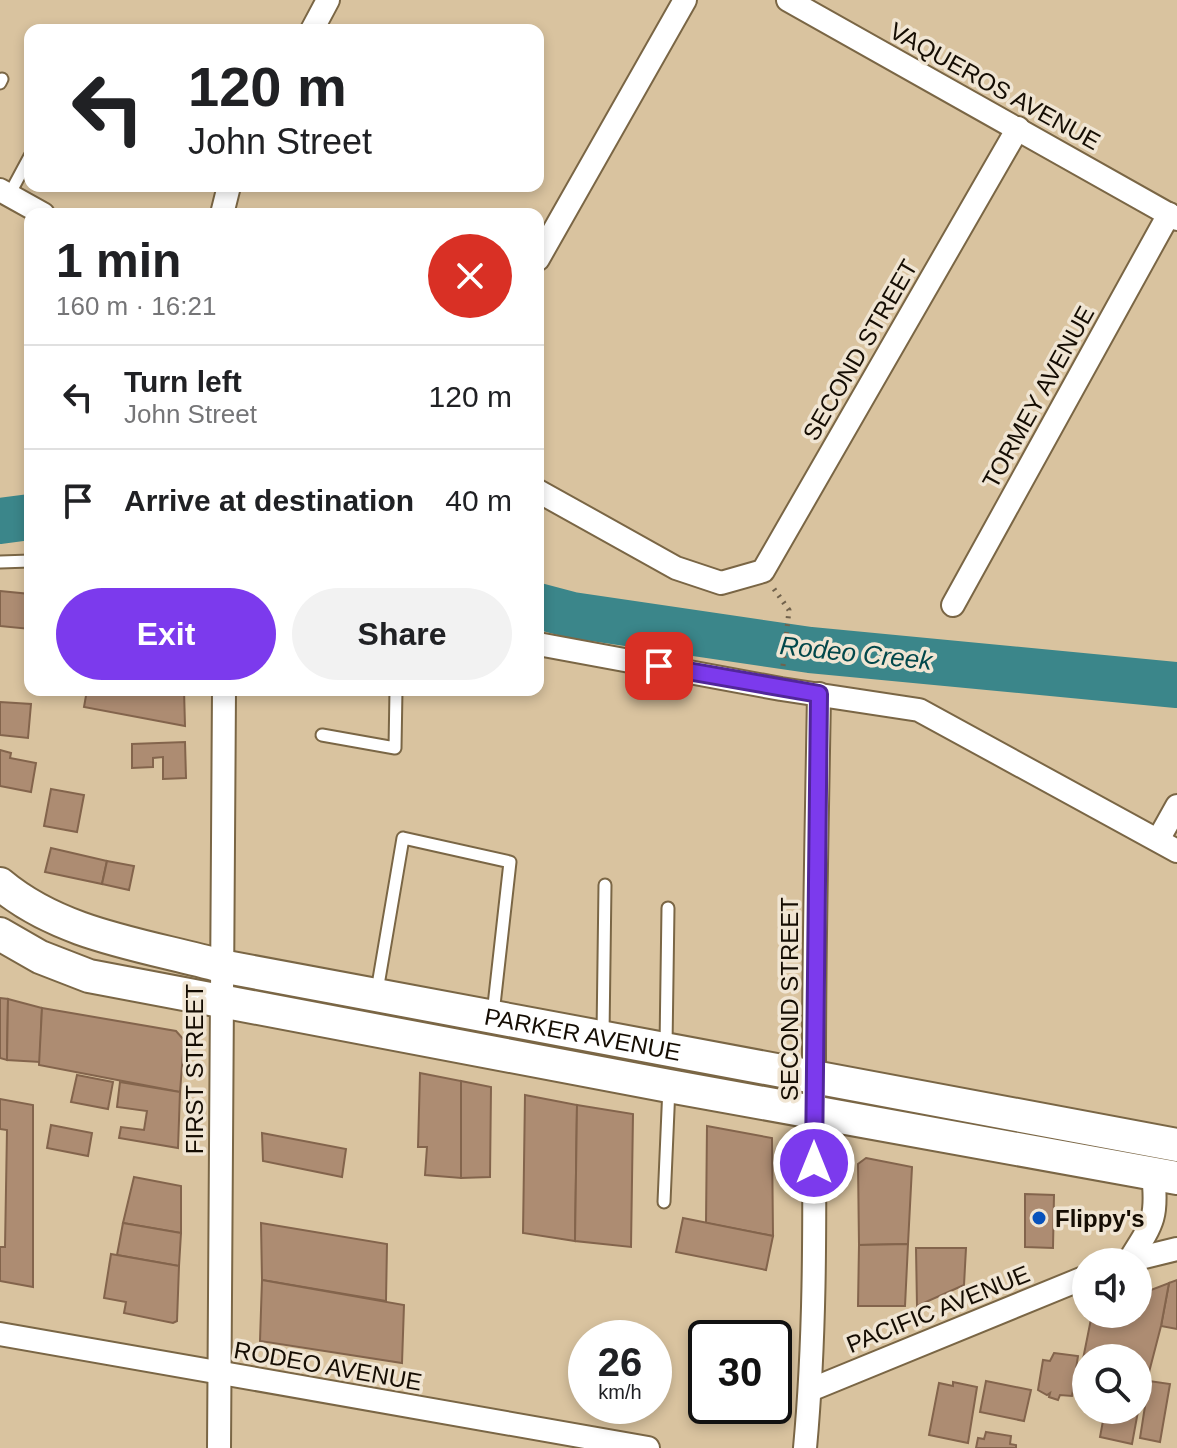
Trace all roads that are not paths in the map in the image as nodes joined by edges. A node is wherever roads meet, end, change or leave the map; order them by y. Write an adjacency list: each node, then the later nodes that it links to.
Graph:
1 (328, 0): 4 (street)
2 (685, 0): 10 (street)
3 (788, 0): 5 (street, VAQUEROS AVENUE)
4 (315, 24)
5 (1018, 128): 9 (street, VAQUEROS AVENUE); 11 (street, SECOND STREET)
6 (24, 164): 7 (lane)
7 (4, 192): 8 (street)
8 (32, 208)
9 (1173, 216): 14 (street, TORMEY AVENUE)
10 (544, 248)
11 (544, 494)
12 (24, 561): 13 (lane)
13 (0, 562)
14 (953, 605)
15 (544, 645): 16 (street)
16 (819, 694): 21 (street); 32 (street, SECOND STREET)
17 (224, 696): 26 (street, FIRST STREET)
18 (396, 696): 19 (lane)
19 (322, 735)
20 (1177, 806): 21 (street)
21 (1167, 846)
22 (0, 884): 26 (main road, PARKER AVENUE)
23 (605, 885): 30 (lane)
24 (668, 908): 31 (lane)
25 (0, 934): 28 (main road, PARKER AVENUE)
26 (221, 966): 27 (main road, PARKER AVENUE); 28 (street, FIRST STREET)
27 (376, 997): 29 (main road, PARKER AVENUE); 29 (lane)
28 (220, 1001): 33 (main road, PARKER AVENUE); 43 (street, FIRST STREET)
29 (493, 1019): 30 (main road, PARKER AVENUE)
30 (603, 1040): 31 (main road, PARKER AVENUE)
31 (666, 1050): 32 (main road, PARKER AVENUE)
32 (814, 1079): 34 (street, SECOND STREET); 35 (main road, PARKER AVENUE)
33 (669, 1086): 34 (main road, PARKER AVENUE); 37 (lane)
34 (815, 1111): 36 (main road, PARKER AVENUE); 44 (street, SECOND STREET)
35 (1177, 1145)
36 (1165, 1176): 38 (street)
37 (664, 1202)
38 (1135, 1248)
39 (1177, 1249): 40 (street)
40 (1152, 1254)
41 (1072, 1283): 44 (street, PACIFIC AVENUE)
42 (0, 1334): 43 (street, RODEO AVENUE)
43 (219, 1373): 45 (street, FIRST STREET); 46 (street, RODEO AVENUE)
44 (810, 1390): 47 (street, SECOND STREET)
45 (219, 1448)
46 (648, 1448)
47 (805, 1448)

